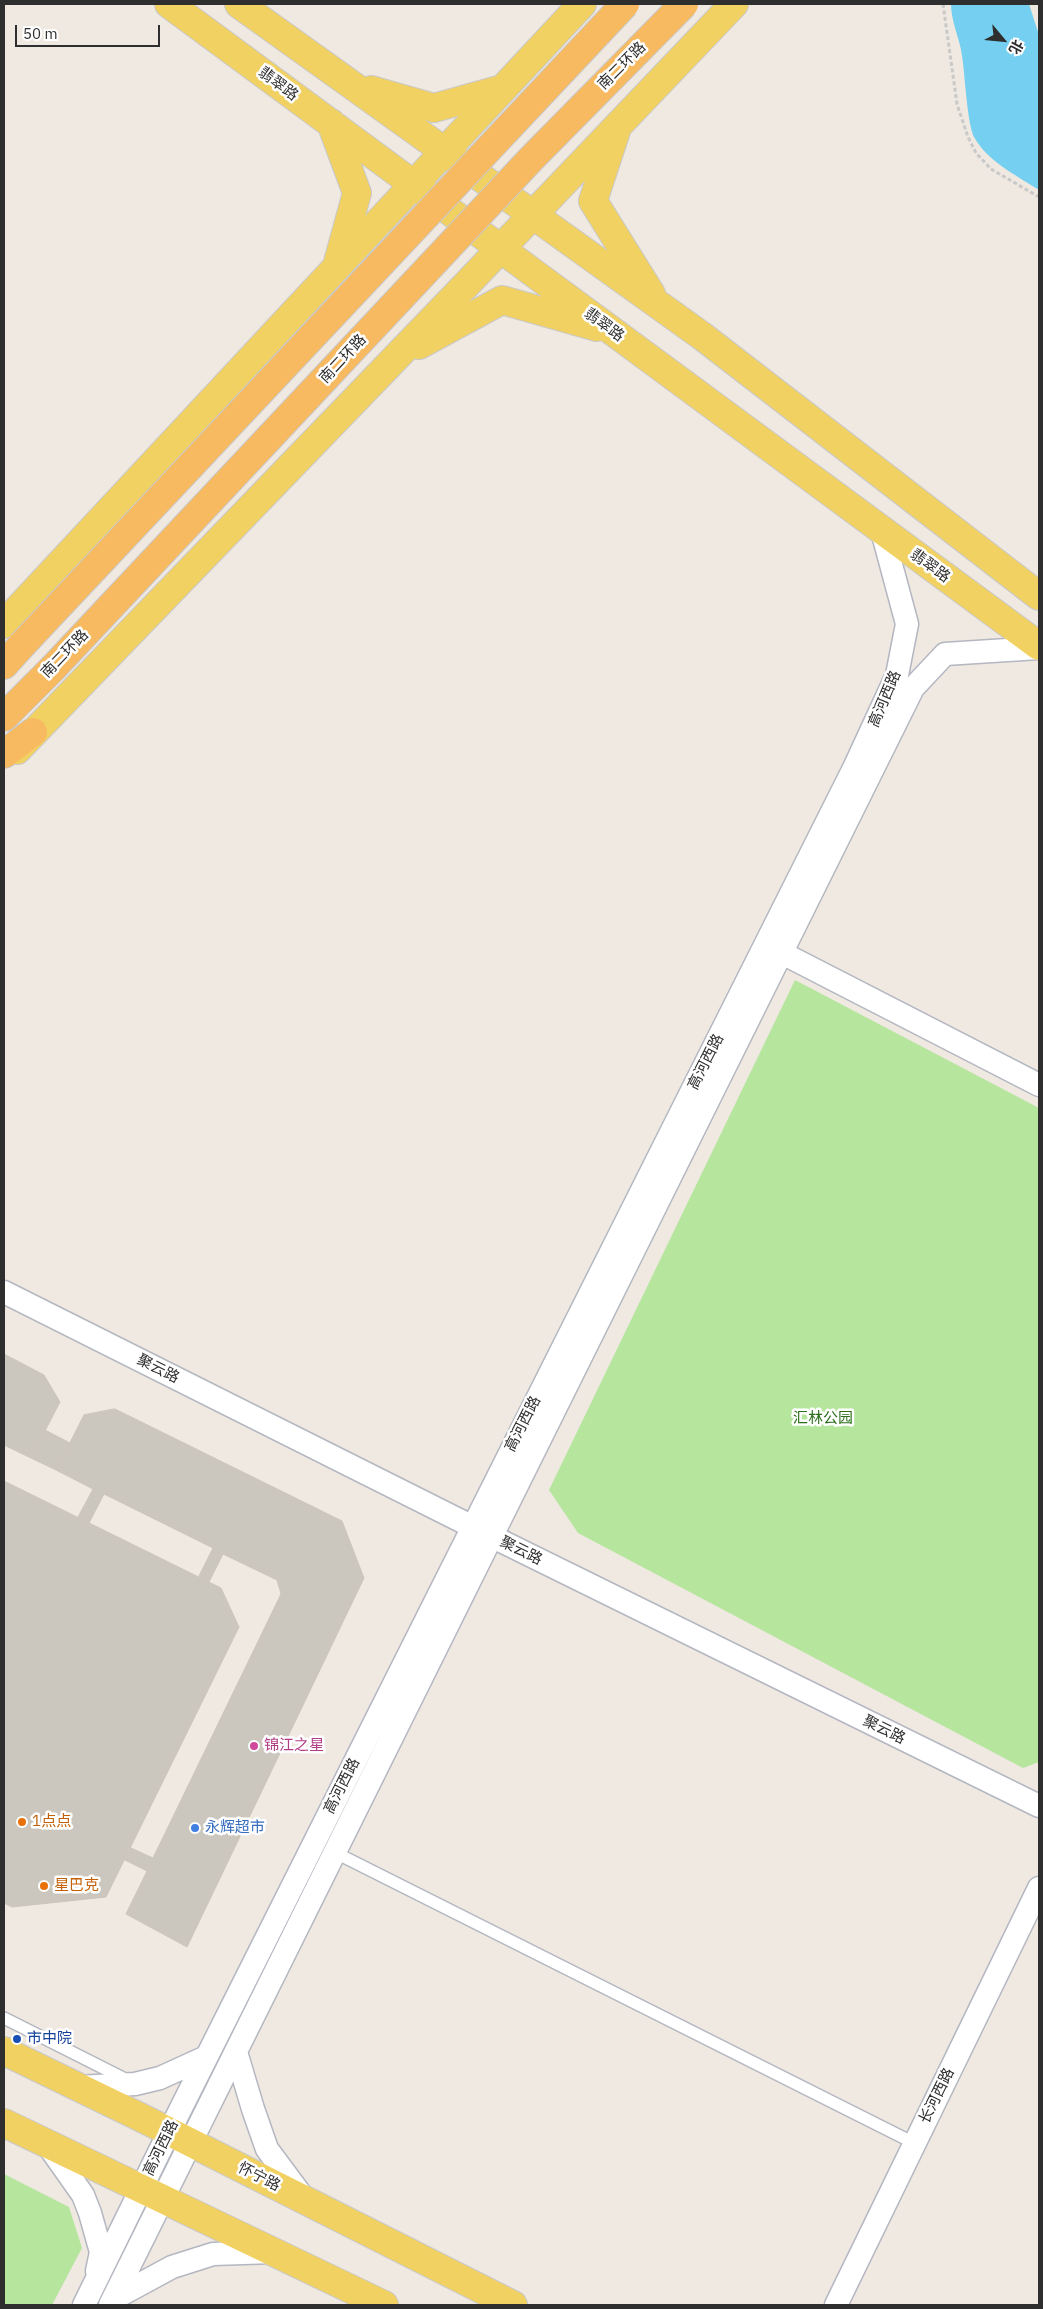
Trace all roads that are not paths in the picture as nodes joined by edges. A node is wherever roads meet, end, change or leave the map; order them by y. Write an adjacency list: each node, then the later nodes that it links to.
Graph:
1 (169, 4): 9 (main road, 翡翠路)
2 (239, 4): 7 (main road)
3 (582, 4): 8 (main road)
4 (625, 4): 23 (highway, bridge)
5 (684, 4): 24 (highway, 南二环路, bridge)
6 (734, 4): 10 (main road)
7 (352, 85): 8 (main road); 11 (main road)
8 (502, 90): 11 (main road)
9 (330, 123): 12 (main road, 翡翠路); 15 (main road)
10 (618, 124): 13 (main road); 16 (main road)
11 (444, 151): 12 (main road); 13 (main road)
12 (413, 184): 14 (main road, 翡翠路); 15 (main road)
13 (532, 214): 14 (main road); 16 (main road)
14 (500, 248): 17 (main road, 翡翠路); 18 (main road)
15 (336, 267): 21 (main road)
16 (656, 304): 20 (main road)
17 (612, 332): 18 (main road); 19 (main road, 翡翠路)
18 (396, 358): 25 (main road)
19 (882, 531): 22 (main road, 翡翠路); 31 (street, 高河西路)
20 (1039, 596)
21 (4, 624)
22 (1039, 647): 28 (street, 高河西路)
23 (4, 665)
24 (4, 718)
25 (33, 732): 26 (highway); 27 (main road)
26 (4, 754)
27 (4, 763)
28 (780, 952): 29 (street); 32 (street, 高河西路)
29 (1039, 1085)
30 (4, 1292): 31 (street, 聚云路)
31 (472, 1526): 32 (street, 聚云路); 39 (street, 高河西路)
32 (493, 1537): 33 (street, 聚云路); 34 (street, 高河西路)
33 (1039, 1806)
34 (336, 1853): 38 (street, 高河西路); 44 (lane)
35 (1039, 1888): 44 (street, 长河西路)
36 (4, 2018): 40 (lane)
37 (4, 2051): 41 (main road, 怀宁路)
38 (236, 2052): 43 (street, 高河西路); 47 (street)
39 (206, 2057): 40 (street); 43 (street, 高河西路)
40 (135, 2084): 41 (street)
41 (77, 2087): 43 (main road, 怀宁路)
42 (4, 2123): 45 (main road)
43 (180, 2137): 46 (street, 高河西路); 47 (main road, 怀宁路)
44 (914, 2143): 53 (street, 长河西路)
45 (47, 2144): 46 (main road); 49 (street)
46 (152, 2194): 48 (main road); 49 (street, 高河西路); 50 (street, 高河西路)
47 (306, 2201): 52 (main road, 怀宁路)
48 (276, 2252): 50 (street); 51 (main road)
49 (89, 2296)
50 (112, 2302)
51 (384, 2305)
52 (513, 2305)
53 (836, 2305)

